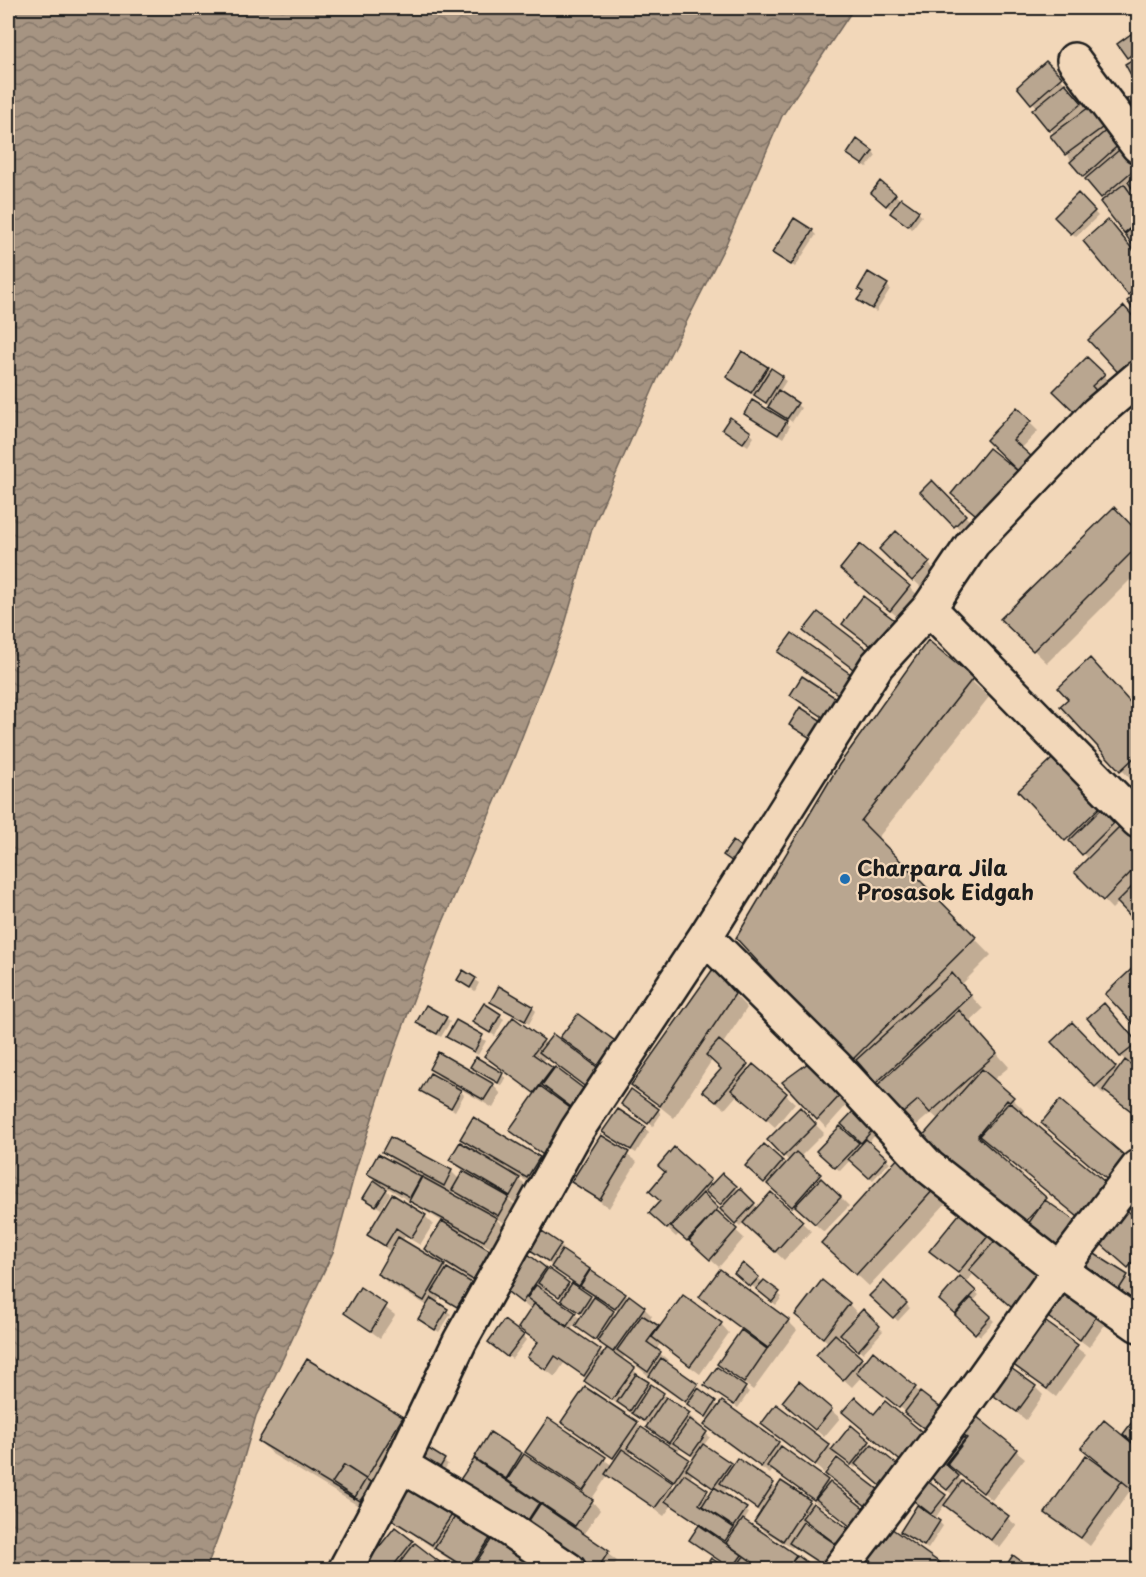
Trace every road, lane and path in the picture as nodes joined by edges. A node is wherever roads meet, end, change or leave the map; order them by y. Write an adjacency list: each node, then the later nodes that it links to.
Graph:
1 (1074, 60): 2 (street)
2 (1138, 146)
3 (1138, 378): 4 (street)
4 (929, 608): 5 (street); 6 (street)
5 (1138, 820)
6 (705, 937): 8 (street); 10 (street)
7 (1138, 1167): 8 (street)
8 (1060, 1270): 9 (street); 13 (street)
9 (1138, 1325)
10 (401, 1465): 11 (street); 12 (street)
11 (345, 1569)
12 (569, 1569)
13 (839, 1569)

